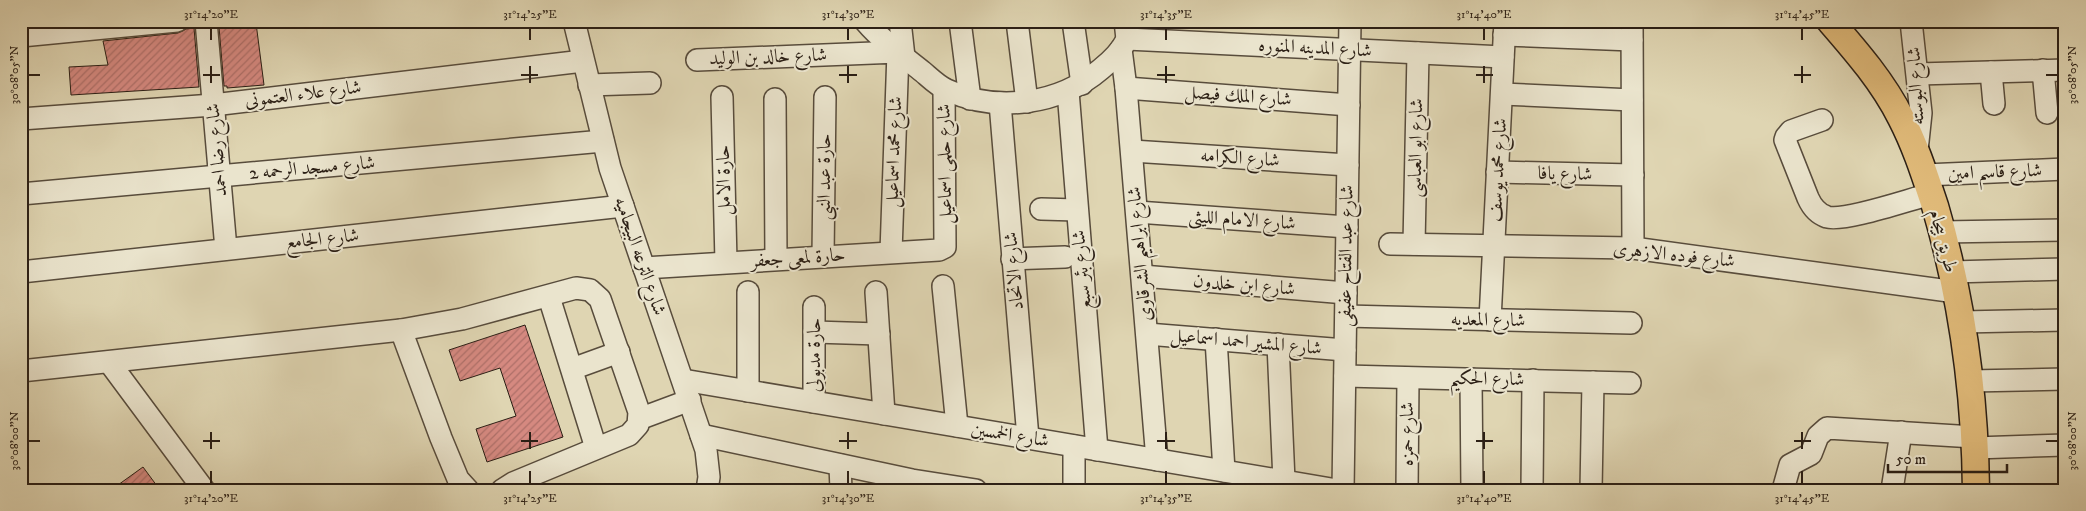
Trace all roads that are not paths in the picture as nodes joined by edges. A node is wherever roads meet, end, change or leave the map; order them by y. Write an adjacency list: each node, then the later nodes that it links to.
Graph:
1 (177, 21): 15 (street)
2 (206, 21): 40 (street, شارع رضا احمد)
3 (574, 21): 21 (street, شارع الترعه البيجاميه)
4 (865, 21): 18 (street)
5 (900, 21): 18 (street, شارع محمد اسماعيل)
6 (960, 21): 35 (street)
7 (1017, 21): 37 (street)
8 (1073, 21): 28 (street, شارع بئر سبع)
9 (1350, 21): 16 (street, شارع عبد الفتاح عفيفى)
10 (1830, 21): 50 (main road, طريق بيجام)
11 (1911, 21): 25 (street, شارع البوسته)
12 (1504, 28): 13 (street); 19 (street, شارع محمد يوسف)
13 (1632, 31): 36 (street)
14 (1127, 33): 16 (street, شارع المدينه المنوره); 28 (street); 29 (street, شارع ابراهيم الشرقاوى)
15 (21, 36)
16 (1349, 49): 17 (street, شارع المدينه المنوره); 41 (street, شارع عبد الفتاح عفيفى)
17 (1418, 52): 19 (street, شارع المدينه المنوره); 63 (street, شارع ابو العباسى)
18 (901, 54): 20 (street, شارع خالد بن الوليد); 30 (street); 67 (street, شارع محمد اسماعيل)
19 (1503, 57): 31 (street, شارع محمد يوسف)
20 (697, 60)
21 (583, 61): 27 (street, شارع الترعه البيجاميه); 40 (street, شارع علاء العتمونى)
22 (2043, 70): 23 (street); 24 (street); 42 (street)
23 (2065, 70)
24 (1990, 72): 25 (street); 39 (street)
25 (1918, 74): 50 (street, شارع البوسته)
26 (650, 83): 27 (street)
27 (589, 85): 45 (street, شارع الترعه البيجاميه)
28 (1075, 87): 37 (street); 56 (street, شارع بئر سبع)
29 (1126, 88): 41 (street, شارع الملك فيصل); 46 (street, شارع ابراهيم الشرقاوى)
30 (944, 89): 35 (street); 61 (street, شارع حلمى اسماعيل)
31 (1502, 94): 36 (street); 49 (street, شارع محمد يوسف)
32 (722, 97): 72 (street, حارة الامل)
33 (824, 97): 68 (street, حارة عبد النبى)
34 (776, 99): 70 (street)
35 (970, 99): 38 (street)
36 (1632, 100): 51 (street)
37 (1027, 102): 38 (street)
38 (1000, 103): 71 (street, شارع الاتحاد)
39 (1994, 104)
40 (213, 105): 43 (street, شارع علاء العتمونى); 52 (street, شارع رضا احمد)
41 (1348, 105): 47 (street, شارع عبد الفتاح عفيفى)
42 (2047, 114)
43 (21, 119)
44 (1822, 120): 50 (street, شارع قاسم امين)
45 (603, 141): 52 (street, شارع مسجد الرحمه 2); 54 (street, شارع الترعه البيجاميه)
46 (1132, 151): 47 (street, شارع الكرامه); 57 (street, شارع ابراهيم الشرقاوى)
47 (1348, 165): 58 (street, شارع عبد الفتاح عفيفى)
48 (2065, 169): 50 (street, شارع قاسم امين)
49 (1498, 172): 51 (street, شارع يافا); 64 (street, شارع محمد يوسف)
50 (1924, 173): 60 (main road, طريق بيجام)
51 (1633, 175): 65 (street)
52 (220, 176): 53 (street, شارع مسجد الرحمه 2); 66 (street, شارع رضا احمد)
53 (21, 194)
54 (623, 206): 66 (street, شارع الجامع); 73 (street, شارع الترعه البيجاميه)
55 (1041, 209): 56 (street)
56 (1077, 210): 121 (street, شارع بئر سبع)
57 (1137, 212): 58 (street, شارع الامام الليثى); 76 (street, شارع ابراهيم الشرقاوى)
58 (1347, 227): 81 (street, شارع عبد الفتاح عفيفى)
59 (2065, 230): 60 (street)
60 (1942, 232): 77 (main road, طريق بيجام)
61 (946, 240): 67 (street, حارة لمعى جعفر)
62 (1390, 244): 63 (street, شارع فوده الازهرى)
63 (1414, 244): 64 (street, شارع فوده الازهرى)
64 (1494, 246): 65 (street, شارع فوده الازهرى); 85 (street, شارع محمد يوسف)
65 (1633, 248): 77 (street, شارع فوده الازهرى)
66 (226, 249): 75 (street, شارع الجامع)
67 (891, 252): 68 (street, حارة لمعى جعفر)
68 (823, 256): 70 (street, حارة لمعى جعفر)
69 (1065, 257): 71 (street)
70 (776, 259): 72 (street, حارة لمعى جعفر)
71 (1012, 259): 116 (street, شارع الاتحاد)
72 (726, 262): 73 (street, حارة لمعى جعفر)
73 (644, 268): 108 (street, شارع الترعه البيجاميه)
74 (2065, 269): 77 (street, شارع فوده الازهرى)
75 (21, 272)
76 (1142, 276): 81 (street, شارع ابن خلدون); 92 (street, شارع ابراهيم الشرقاوى)
77 (1954, 282): 87 (main road, طريق بيجام)
78 (942, 286): 113 (street)
79 (748, 292): 109 (street)
80 (876, 292): 91 (street)
81 (1346, 293): 84 (street, شارع عبد الفتاح عفيفى)
82 (549, 297): 89 (street); 96 (street); 98 (street)
83 (814, 307): 90 (street, حارة مدبولى)
84 (1346, 316): 85 (street, شارع المعديه); 95 (street, شارع عبد الفتاح عفيفى)
85 (1490, 320): 88 (street, شارع المعديه)
86 (2065, 320): 87 (street)
87 (1962, 322): 105 (main road, طريق بيجام)
88 (1631, 323)
89 (401, 330): 97 (street); 128 (street)
90 (814, 332): 91 (street); 110 (street, حارة مدبولى)
91 (879, 334): 111 (street)
92 (1147, 334): 93 (street, شارع المشير احمد اسماعيل); 122 (street, شارع ابراهيم الشرقاوى)
93 (1216, 339): 94 (street, شارع المشير احمد اسماعيل); 124 (street)
94 (1278, 344): 95 (street, شارع المشير احمد اسماعيل); 125 (street)
95 (1345, 350): 100 (street, شارع عبد الفتاح عفيفى)
96 (618, 352): 98 (street); 112 (street)
97 (108, 362): 99 (street); 127 (street)
98 (572, 369): 120 (street)
99 (21, 371)
100 (1345, 376): 101 (street, شارع الحكيم); 135 (street, شارع عبد الفتاح عفيفى)
101 (1408, 378): 102 (street, شارع الحكيم); 136 (street, شارع حمزه)
102 (1471, 379): 104 (street, شارع الحكيم); 137 (street)
103 (2065, 379): 105 (street)
104 (1533, 380): 106 (street, شارع الحكيم); 138 (street)
105 (1970, 381): 117 (main road, طريق بيجام)
106 (1593, 382): 107 (street, شارع الحكيم); 139 (street)
107 (1630, 383)
108 (686, 390): 109 (street, شارع الخمسين); 112 (street); 115 (street, شارع الترعه البيجاميه)
109 (748, 391): 110 (street, شارع الخمسين)
110 (814, 402): 111 (street, شارع الخمسين)
111 (884, 414): 113 (street, شارع الخمسين)
112 (639, 419): 120 (street)
113 (957, 426): 116 (street, شارع الخمسين)
114 (1901, 432): 117 (street); 140 (street); 141 (street)
115 (701, 435): 123 (street); 130 (street, شارع الترعه البيجاميه)
116 (1028, 438): 119 (street, شارع الخمسين)
117 (1975, 442): 118 (street); 142 (main road, طريق بيجام)
118 (2065, 445)
119 (1074, 446): 121 (street, شارع الخمسين); 133 (street)
120 (596, 448): 129 (street)
121 (1097, 450): 122 (street, شارع الخمسين)
122 (1157, 460): 124 (street, شارع الخمسين)
123 (840, 464): 126 (street); 131 (street)
124 (1224, 471): 125 (street, شارع الخمسين)
125 (1284, 481): 134 (street, شارع الخمسين)
126 (912, 485): 132 (street)
127 (204, 490)
128 (468, 490)
129 (502, 490)
130 (707, 490)
131 (841, 490)
132 (976, 490)
133 (1074, 490)
134 (1337, 490)
135 (1343, 490)
136 (1407, 490)
137 (1472, 490)
138 (1532, 490)
139 (1591, 490)
140 (1783, 490)
141 (1892, 490)
142 (1976, 490)

